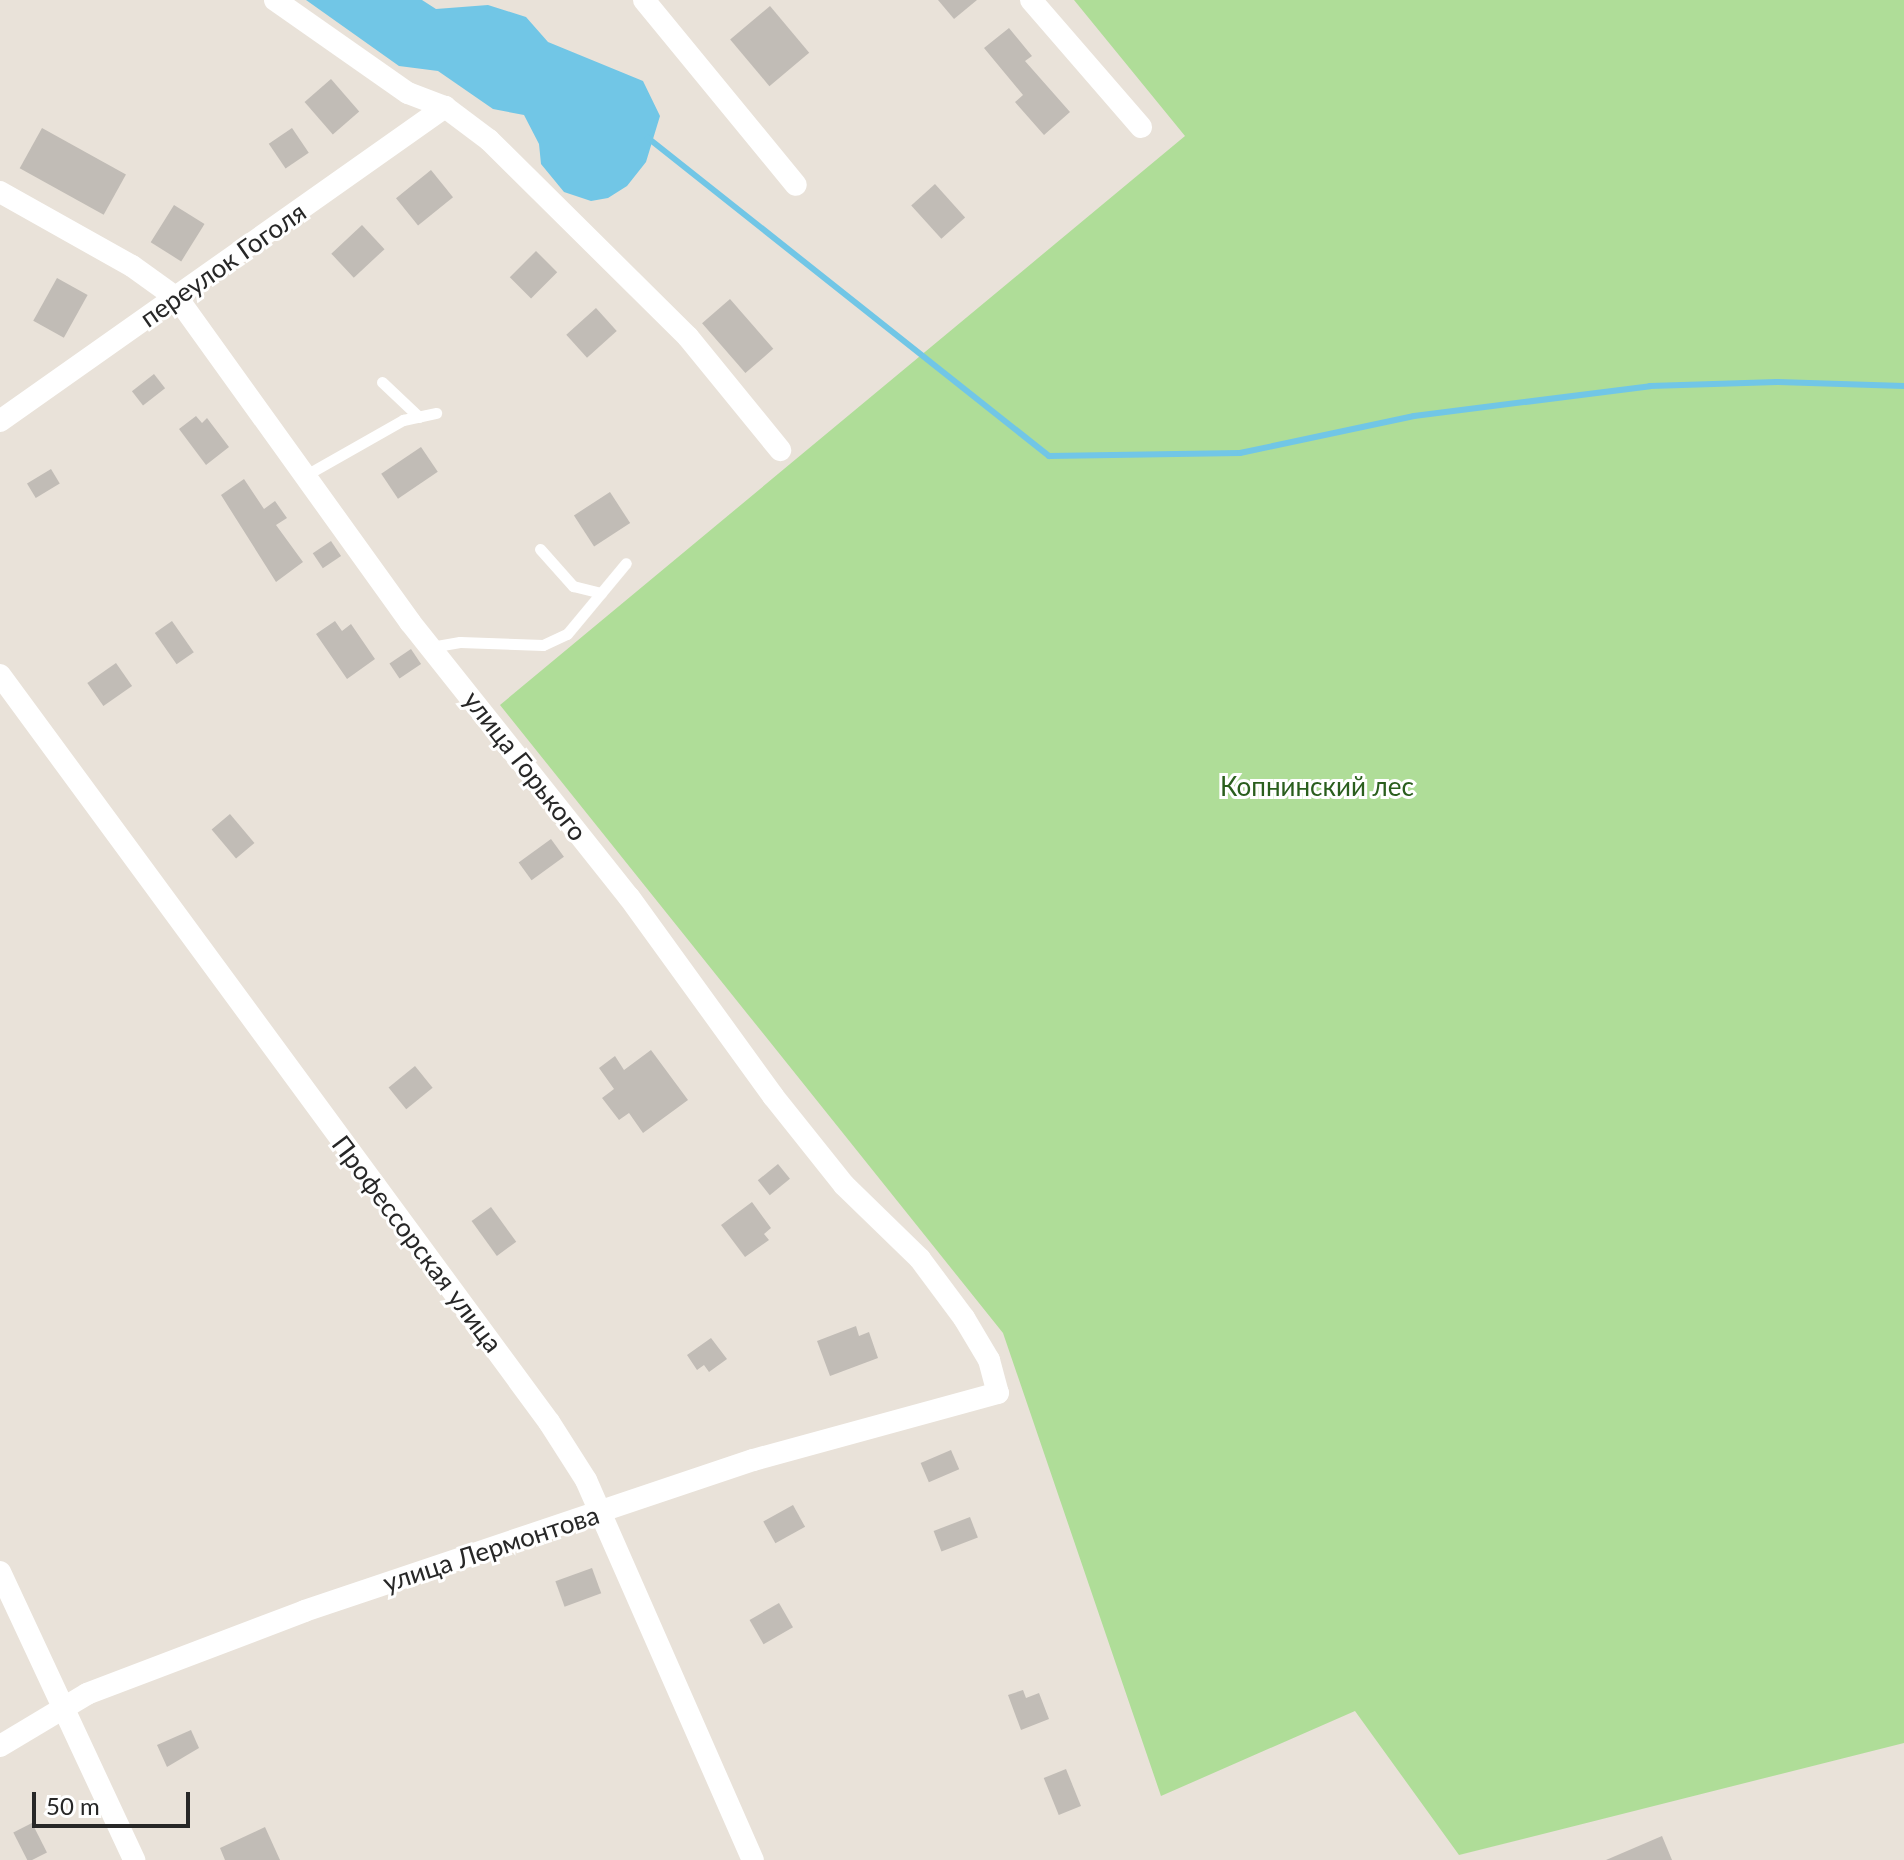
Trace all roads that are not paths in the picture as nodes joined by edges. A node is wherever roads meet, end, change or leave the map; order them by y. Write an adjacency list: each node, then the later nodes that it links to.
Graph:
1 (275, 0): 4 (street)
2 (644, 0): 6 (street)
3 (1031, 0): 5 (street)
4 (445, 107): 8 (street, переулок Гоголя); 13 (street)
5 (1141, 127)
6 (796, 185)
7 (0, 192): 8 (street, улица Горького)
8 (178, 299): 12 (street, переулок Гоголя); 14 (street, улица Горького)
9 (382, 382): 11 (lane)
10 (436, 413): 11 (lane)
11 (419, 417): 14 (lane)
12 (0, 421)
13 (780, 450)
14 (306, 475): 18 (street, улица Горького)
15 (540, 549): 17 (lane)
16 (626, 563): 17 (lane)
17 (601, 593): 18 (lane)
18 (430, 647): 20 (street, улица Горького)
19 (0, 675): 21 (street, Профессорская улица)
20 (998, 1393): 21 (street, улица Лермонтова)
21 (603, 1511): 23 (street, улица Лермонтова); 26 (street, Профессорская улица)
22 (0, 1572): 23 (street)
23 (63, 1710): 24 (street, улица Лермонтова); 25 (street)
24 (0, 1746)
25 (134, 1860)
26 (753, 1860)

